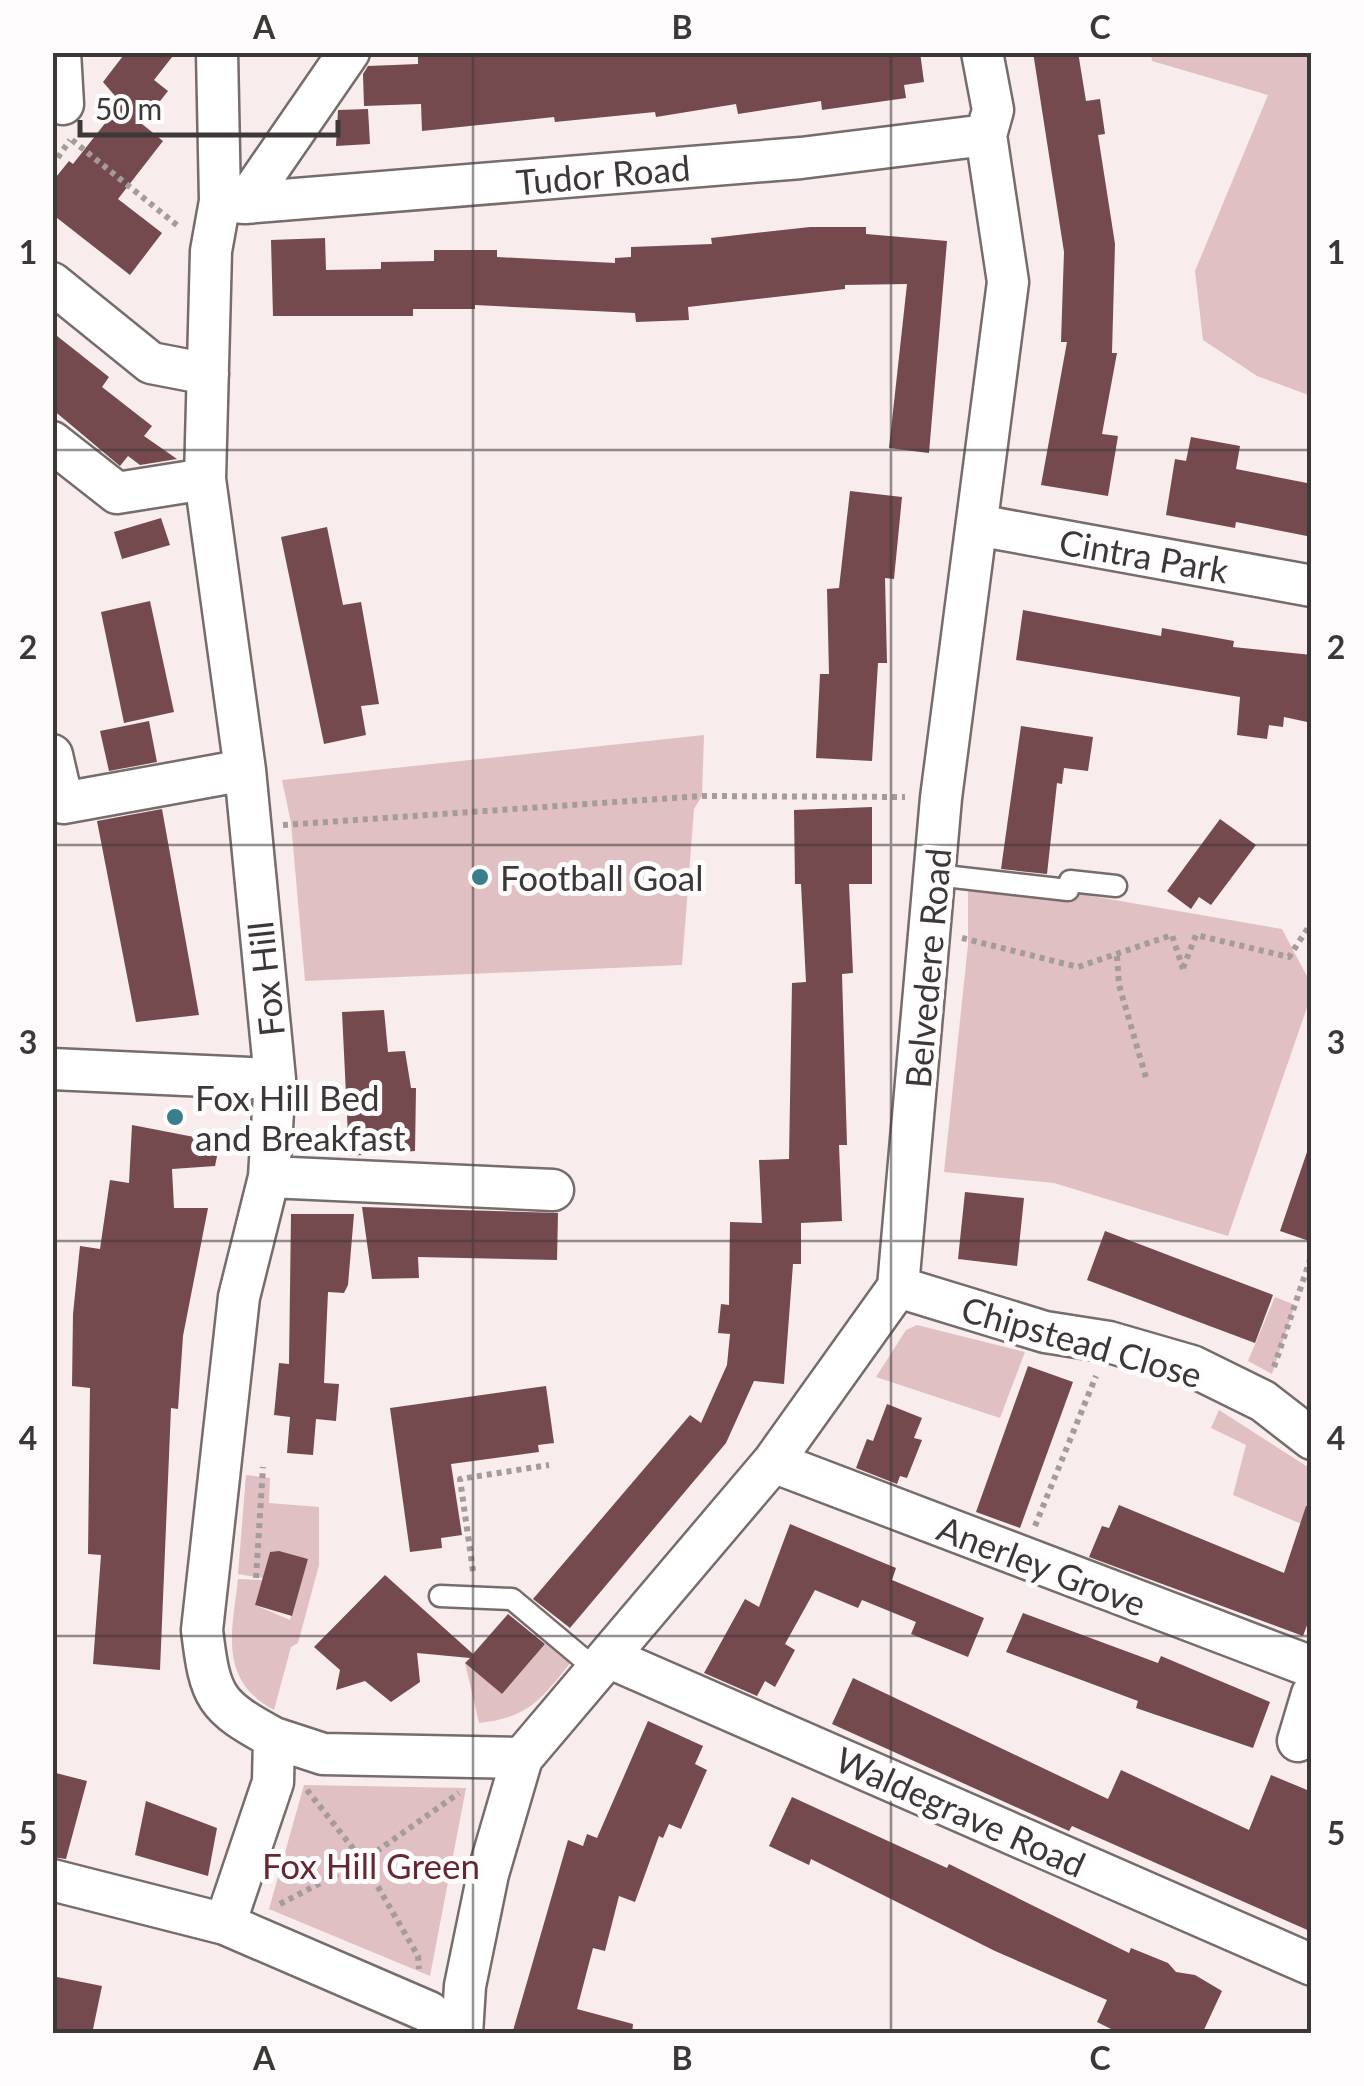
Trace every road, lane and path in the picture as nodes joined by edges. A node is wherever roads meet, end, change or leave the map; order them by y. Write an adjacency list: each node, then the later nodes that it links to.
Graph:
1 (60, 52): 5 (street)
2 (217, 52): 8 (street, Fox Hill)
3 (349, 52): 8 (street)
4 (982, 52): 6 (street, Belvedere Road)
5 (67, 122): 7 (path); 9 (path)
6 (986, 135): 8 (street, Tudor Road); 14 (street, Belvedere Road)
7 (52, 166)
8 (232, 202): 11 (street, Fox Hill)
9 (172, 221)
10 (52, 283): 11 (street)
11 (208, 374): 13 (street, Fox Hill)
12 (52, 442): 13 (street)
13 (205, 479): 17 (street, Fox Hill)
14 (978, 524): 15 (street, Cintra Park); 18 (street, Belvedere Road)
15 (1312, 586)
16 (52, 755): 17 (street)
17 (244, 770): 19 (street, Fox Hill)
18 (941, 798): 19 (path); 20 (street, Belvedere Road)
19 (250, 833): 26 (street, Fox Hill)
20 (936, 874): 21 (lane); 31 (street, Belvedere Road)
21 (1116, 886)
22 (1312, 922): 24 (path)
23 (951, 935): 24 (path)
24 (1117, 956): 27 (path)
25 (52, 1069): 26 (street)
26 (275, 1079): 28 (street, Fox Hill)
27 (1147, 1081)
28 (269, 1177): 29 (street); 45 (street, Fox Hill)
29 (554, 1190)
30 (1312, 1254): 33 (path)
31 (898, 1287): 32 (street, Chipstead Close); 35 (street)
32 (1109, 1342): 33 (street, Chipstead Close); 38 (path)
33 (1263, 1402): 34 (street, Chipstead Close)
34 (1312, 1439)
35 (773, 1462): 38 (street, Anerley Grove); 42 (street)
36 (549, 1465): 41 (path)
37 (263, 1467): 39 (path)
38 (1022, 1557): 43 (street, Anerley Grove)
39 (238, 1576)
40 (440, 1596): 41 (lane)
41 (477, 1597): 42 (lane)
42 (604, 1665): 47 (street); 52 (street, Waldegrave Road)
43 (1312, 1667)
44 (1312, 1694): 46 (street)
45 (274, 1738): 47 (street); 49 (path); 51 (street)
46 (1298, 1741)
47 (522, 1758): 54 (street)
48 (466, 1788): 49 (path)
49 (363, 1861): 51 (path); 53 (path)
50 (52, 1880): 51 (street)
51 (230, 1909): 53 (street)
52 (1312, 1964)
53 (439, 2023)
54 (462, 2034)

